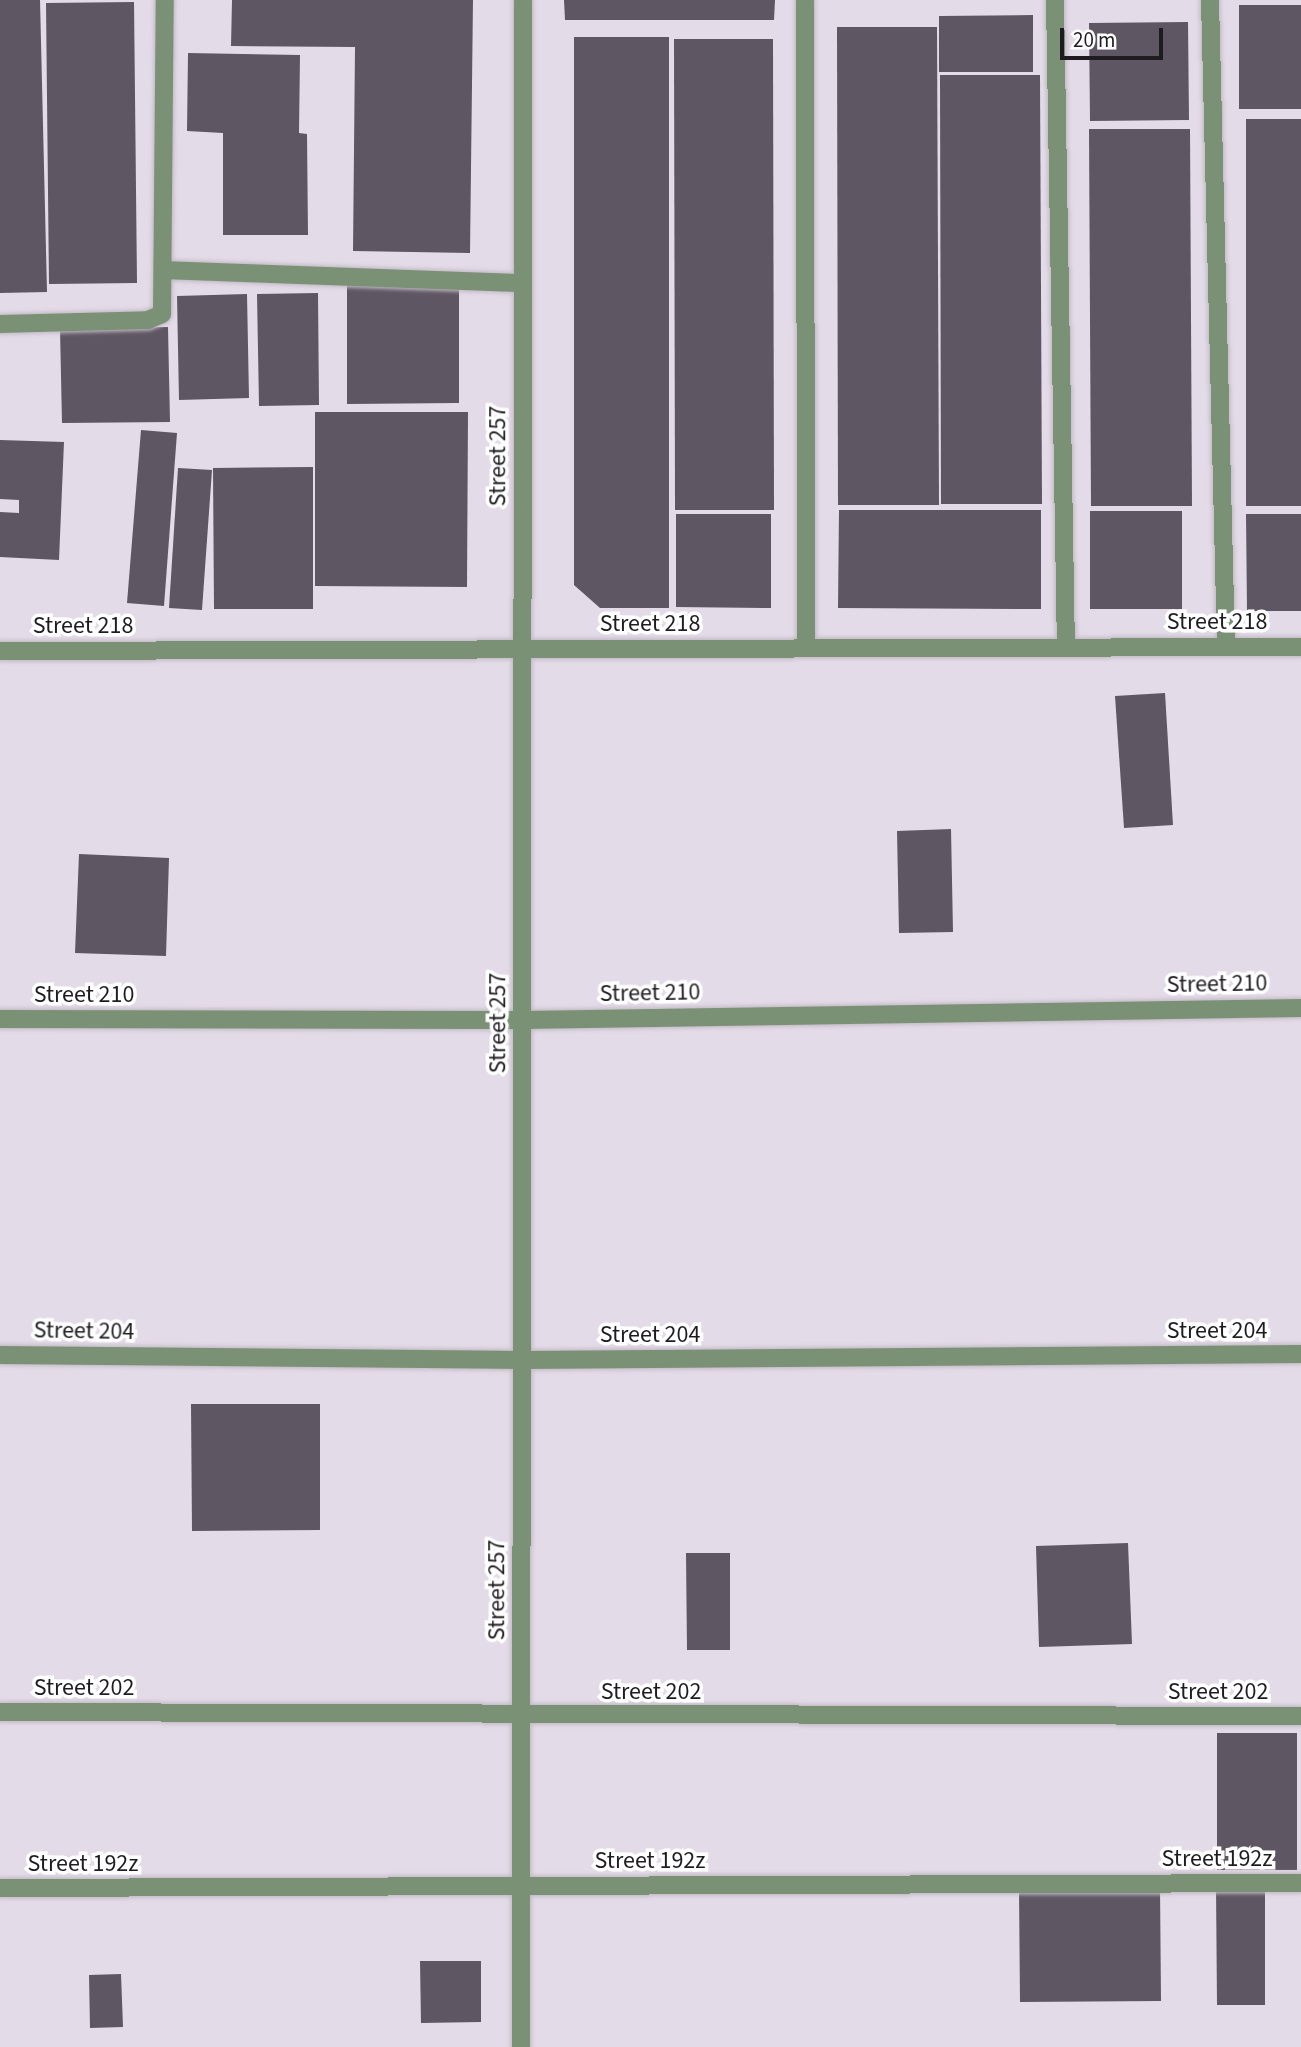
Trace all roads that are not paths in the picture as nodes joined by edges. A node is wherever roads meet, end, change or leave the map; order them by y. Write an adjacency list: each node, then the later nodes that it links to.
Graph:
1 (165, 0): 6 (street)
2 (523, 0): 7 (street, Street 257)
3 (805, 0): 12 (street)
4 (1055, 0): 9 (street)
5 (1210, 0): 10 (street)
6 (164, 270): 7 (street); 8 (street)
7 (523, 283): 13 (street, Street 257)
8 (0, 324)
9 (1066, 647): 10 (street, Street 218); 12 (street, Street 218)
10 (1226, 647): 11 (street, Street 218)
11 (1301, 647)
12 (806, 648): 13 (street, Street 218)
13 (523, 649): 14 (street, Street 218); 17 (street, Street 257)
14 (0, 651)
15 (1301, 1008): 17 (street, Street 210)
16 (0, 1019): 17 (street, Street 210)
17 (523, 1020): 20 (street, Street 257)
18 (1301, 1354): 20 (street, Street 204)
19 (0, 1355): 20 (street, Street 204)
20 (522, 1360): 22 (street, Street 257)
21 (0, 1712): 22 (street, Street 202)
22 (522, 1716): 23 (street, Street 202); 25 (street, Street 257)
23 (1301, 1716)
24 (1301, 1883): 25 (street, Street 192z)
25 (521, 1886): 26 (street, Street 192z); 27 (street, Street 257)
26 (0, 1888)
27 (521, 2047)

